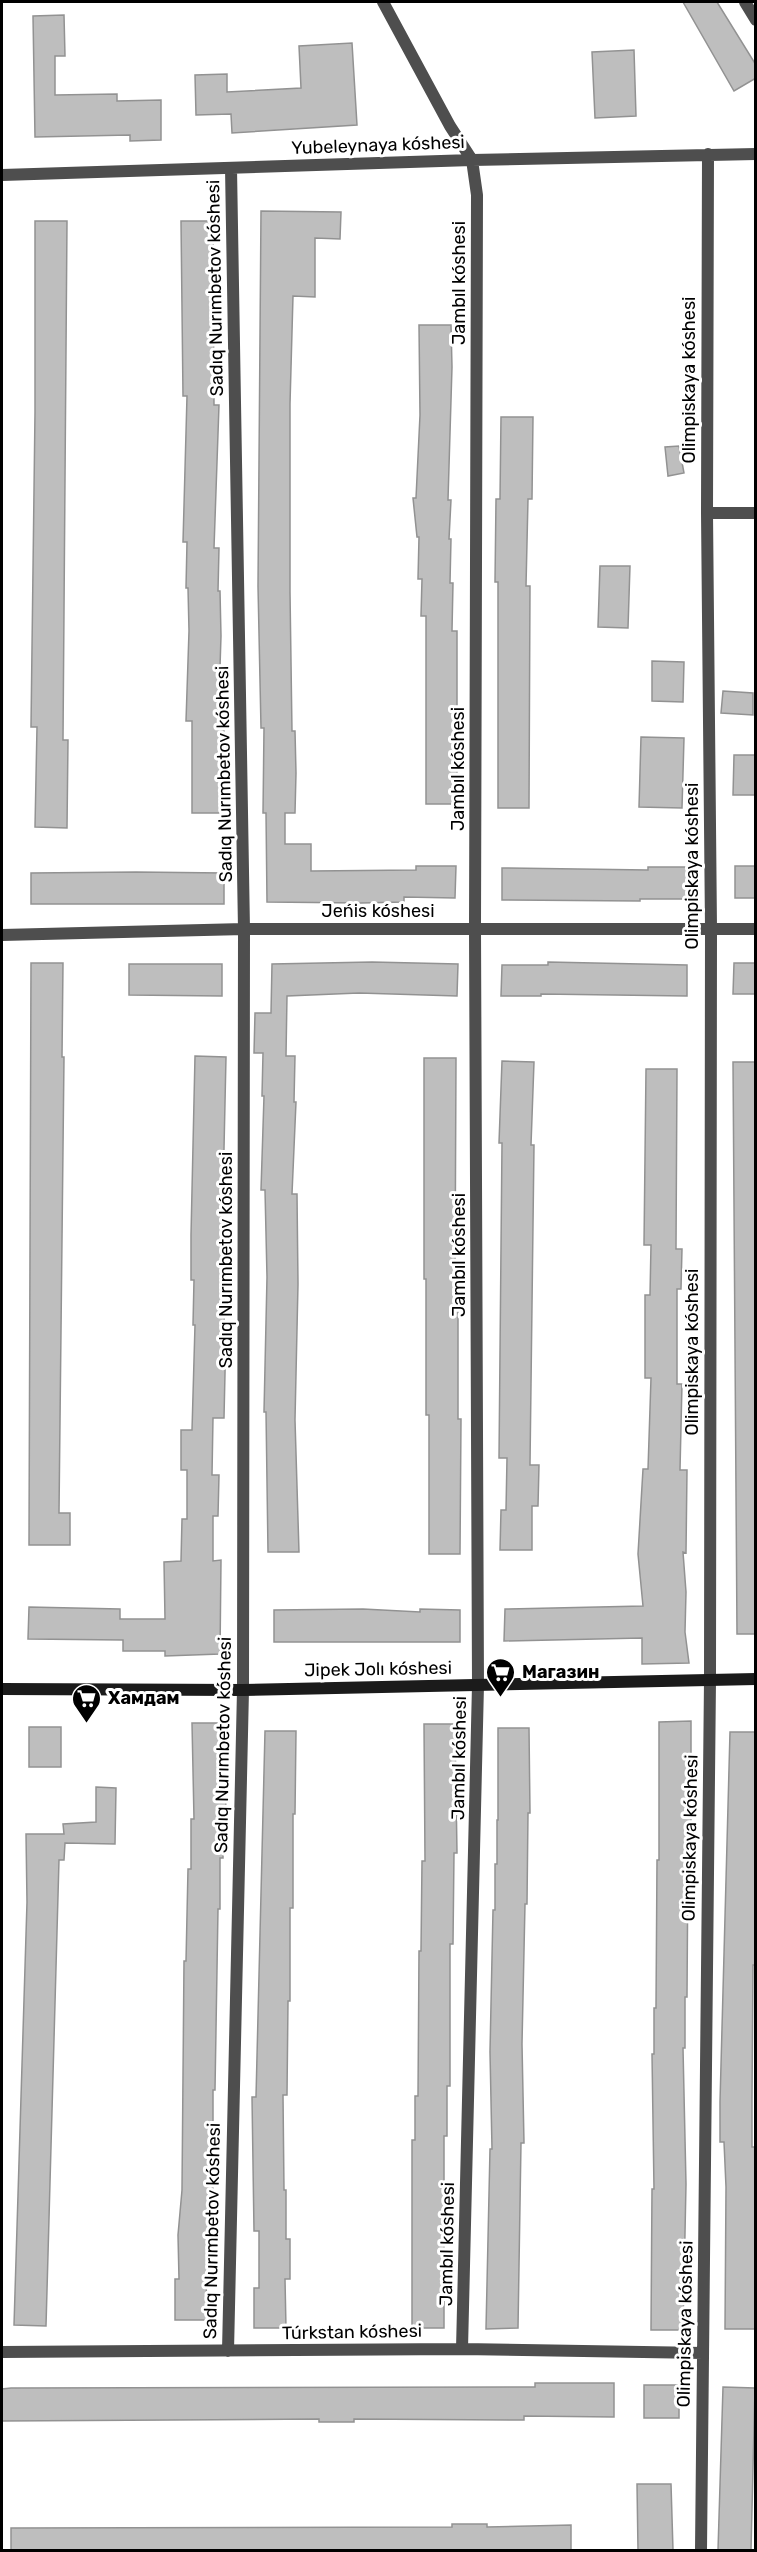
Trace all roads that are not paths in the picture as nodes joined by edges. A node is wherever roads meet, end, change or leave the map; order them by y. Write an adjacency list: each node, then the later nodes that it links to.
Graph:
1 (383, 2): 6 (street)
2 (745, 2): 3 (street)
3 (756, 20)
4 (708, 154): 5 (street, Yubeleynaya kóshesi); 6 (street, Yubeleynaya kóshesi); 9 (street, Olimpiskaya kóshesi)
5 (756, 154)
6 (472, 160): 7 (street, Yubeleynaya kóshesi); 12 (street, Jambıl kóshesi)
7 (231, 168): 8 (street, Yubeleynaya kóshesi); 11 (street, Sadıq Nurımbetov kóshesi)
8 (2, 175)
9 (706, 513): 10 (street); 13 (street, Olimpiskaya kóshesi)
10 (756, 513)
11 (244, 929): 12 (street, Jeńis kóshesi); 15 (street, Jeńis kóshesi); 20 (street, Sadıq Nurımbetov kóshesi)
12 (476, 929): 13 (street, Jeńis kóshesi); 18 (street, Jambıl kóshesi)
13 (711, 929): 14 (street, Jeńis kóshesi); 17 (street, Olimpiskaya kóshesi)
14 (756, 929)
15 (2, 935)
16 (756, 1679): 17 (street, Jipek Jolı kóshesi)
17 (710, 1680): 18 (street, Jipek Jolı kóshesi); 24 (street, Olimpiskaya kóshesi)
18 (478, 1685): 20 (street, Jipek Jolı kóshesi); 21 (street, Jambıl kóshesi)
19 (2, 1689): 20 (street, Jipek Jolı kóshesi)
20 (243, 1690): 22 (street, Sadıq Nurımbetov kóshesi)
21 (462, 2349): 22 (street, Túrkstan kóshesi); 24 (street, Túrkstan kóshesi)
22 (228, 2351): 23 (street, Túrkstan kóshesi)
23 (2, 2352)
24 (703, 2353): 25 (street, Olimpiskaya kóshesi)
25 (701, 2550)

